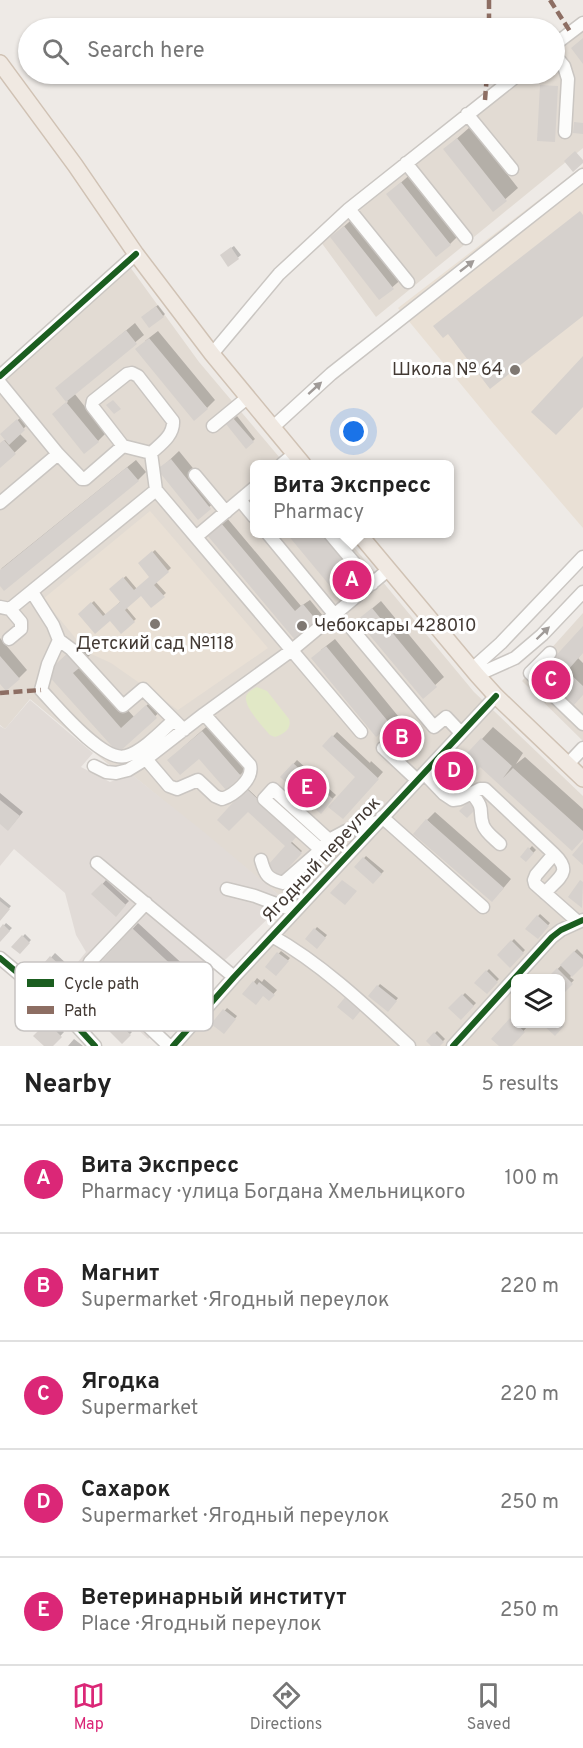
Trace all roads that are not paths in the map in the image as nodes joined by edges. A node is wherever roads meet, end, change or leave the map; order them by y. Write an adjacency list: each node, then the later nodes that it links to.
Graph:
1 (583, 23): 2 (street)
2 (565, 37)
3 (0, 63): 13 (main road)
4 (565, 69): 7 (street)
5 (506, 84): 6 (street)
6 (467, 114): 8 (street); 9 (street)
7 (565, 132)
8 (406, 163): 11 (street); 12 (street)
9 (512, 170)
10 (583, 175): 20 (street, one-way to 10)
11 (349, 209): 14 (street); 15 (street)
12 (466, 238)
13 (136, 254): 15 (main road); 16 (street)
14 (408, 282)
15 (212, 354): 18 (main road)
16 (0, 376)
17 (0, 384): 23 (street)
18 (248, 398): 19 (street); 20 (main road)
19 (213, 426)
20 (272, 428): 24 (main road)
21 (123, 446): 22 (street); 22 (street); 23 (street)
22 (151, 453): 26 (street)
23 (58, 454): 29 (street)
24 (292, 460)
25 (195, 475): 31 (street)
26 (156, 490): 32 (street); 39 (street)
27 (250, 492): 28 (street)
28 (240, 500): 30 (street); 31 (street)
29 (0, 503)
30 (250, 511)
31 (226, 512): 32 (street)
32 (197, 536): 47 (street)
33 (271, 538): 42 (street)
34 (333, 538): 38 (street)
35 (362, 538): 37 (main road)
36 (583, 557): 46 (street)
37 (388, 570): 38 (street); 50 (main road)
38 (372, 584): 42 (street)
39 (32, 591): 41 (street); 45 (street)
40 (583, 592): 49 (street, one-way to 40)
41 (5, 608): 44 (street)
42 (334, 614): 47 (street)
43 (352, 629): 57 (street)
44 (9, 639)
45 (59, 640): 53 (street); 53 (street)
46 (501, 643): 49 (street); 50 (street)
47 (292, 650): 52 (street); 56 (street)
48 (550, 653): 54 (street)
49 (515, 658): 50 (street)
50 (474, 672): 51 (main road)
51 (496, 696): 57 (street, Ягодный переулок); 61 (main road)
52 (204, 714): 55 (street); 60 (street)
53 (174, 720): 55 (street)
54 (583, 724)
55 (184, 730): 60 (street)
56 (361, 732)
57 (461, 733): 63 (street, Ягодный переулок)
58 (384, 748): 63 (street)
59 (583, 748): 61 (street)
60 (146, 759): 62 (street)
61 (567, 765): 64 (main road)
62 (94, 766)
63 (421, 776): 65 (street); 66 (street, Ягодный переулок)
64 (583, 779)
65 (472, 794): 68 (street); 70 (street)
66 (380, 820): 67 (street); 76 (street); 77 (street, Ягодный переулок)
67 (329, 840): 69 (street); 69 (street)
68 (500, 843)
69 (320, 849): 71 (street)
70 (554, 854): 74 (street); 74 (street)
71 (261, 860)
72 (98, 863): 75 (street)
73 (227, 889): 77 (street)
74 (545, 893): 78 (street)
75 (146, 903): 81 (street); 83 (street)
76 (483, 906)
77 (295, 911): 79 (street, Ягодный переулок)
78 (581, 921): 91 (street)
79 (272, 936): 83 (street, Ягодный переулок); 90 (street)
80 (0, 958): 82 (street)
81 (90, 962)
82 (15, 971)
83 (234, 976): 84 (street, Ягодный переулок)
84 (213, 999)
85 (81, 1031): 88 (street)
86 (155, 1031): 89 (street)
87 (184, 1031): 89 (street, Ягодный переулок)
88 (95, 1046)
89 (171, 1046)
90 (409, 1046)
91 (453, 1046)

